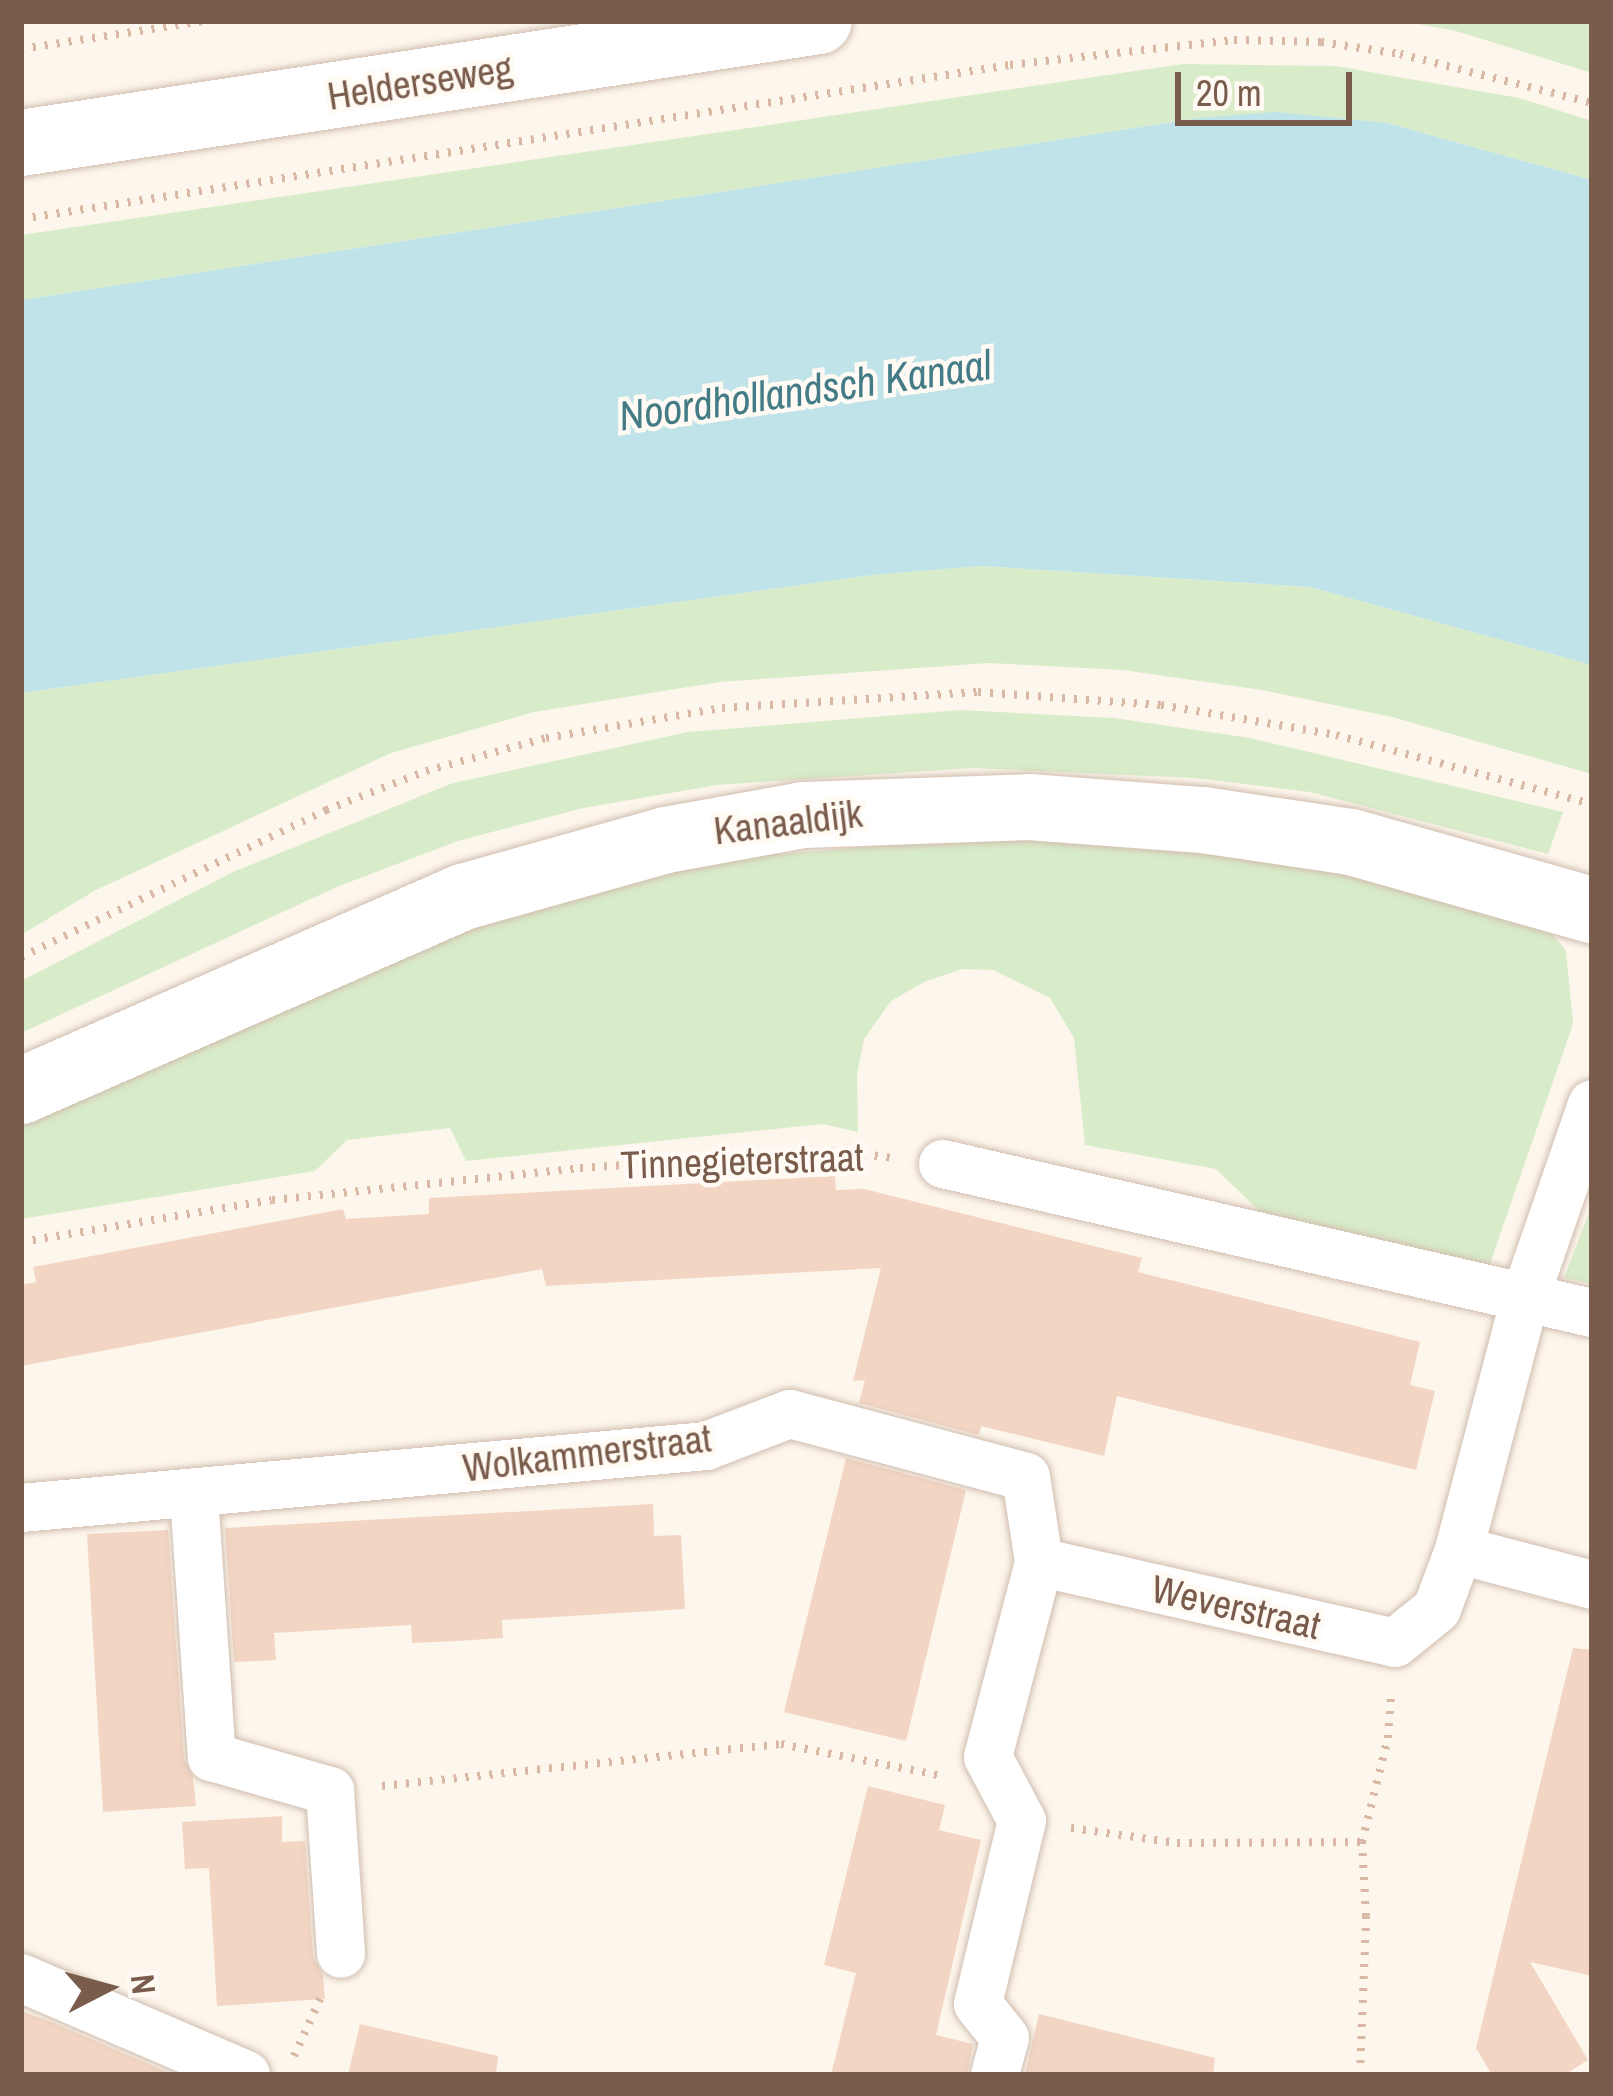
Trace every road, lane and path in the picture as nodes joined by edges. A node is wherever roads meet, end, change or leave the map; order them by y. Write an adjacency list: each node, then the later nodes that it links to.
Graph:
1 (206, 21): 3 (path)
2 (819, 21): 5 (street, Helderseweg)
3 (21, 49)
4 (1592, 103): 6 (path)
5 (21, 143)
6 (21, 219)
7 (1592, 910): 8 (street, Kanaaldijk)
8 (21, 1090)
9 (1592, 1104): 12 (street)
10 (943, 1164): 11 (path, Tinnegieterstraat); 12 (street)
11 (21, 1242)
12 (1525, 1298): 13 (street); 16 (street)
13 (1592, 1313)
14 (194, 1495): 15 (street, Wolkammerstraat); 17 (street, Wolkammerstraat); 20 (street)
15 (21, 1508)
16 (1459, 1550): 18 (street); 19 (street)
17 (1040, 1562): 19 (street, Weverstraat); 21 (street)
18 (1592, 1585)
19 (1395, 1643): 22 (path)
20 (330, 1791): 21 (path); 23 (street)
21 (1013, 1804): 22 (path); 27 (street)
22 (1363, 1842): 28 (path)
23 (341, 1954): 26 (path)
24 (21, 1978): 25 (street)
25 (247, 2075)
26 (286, 2075)
27 (995, 2075)
28 (1360, 2075)

